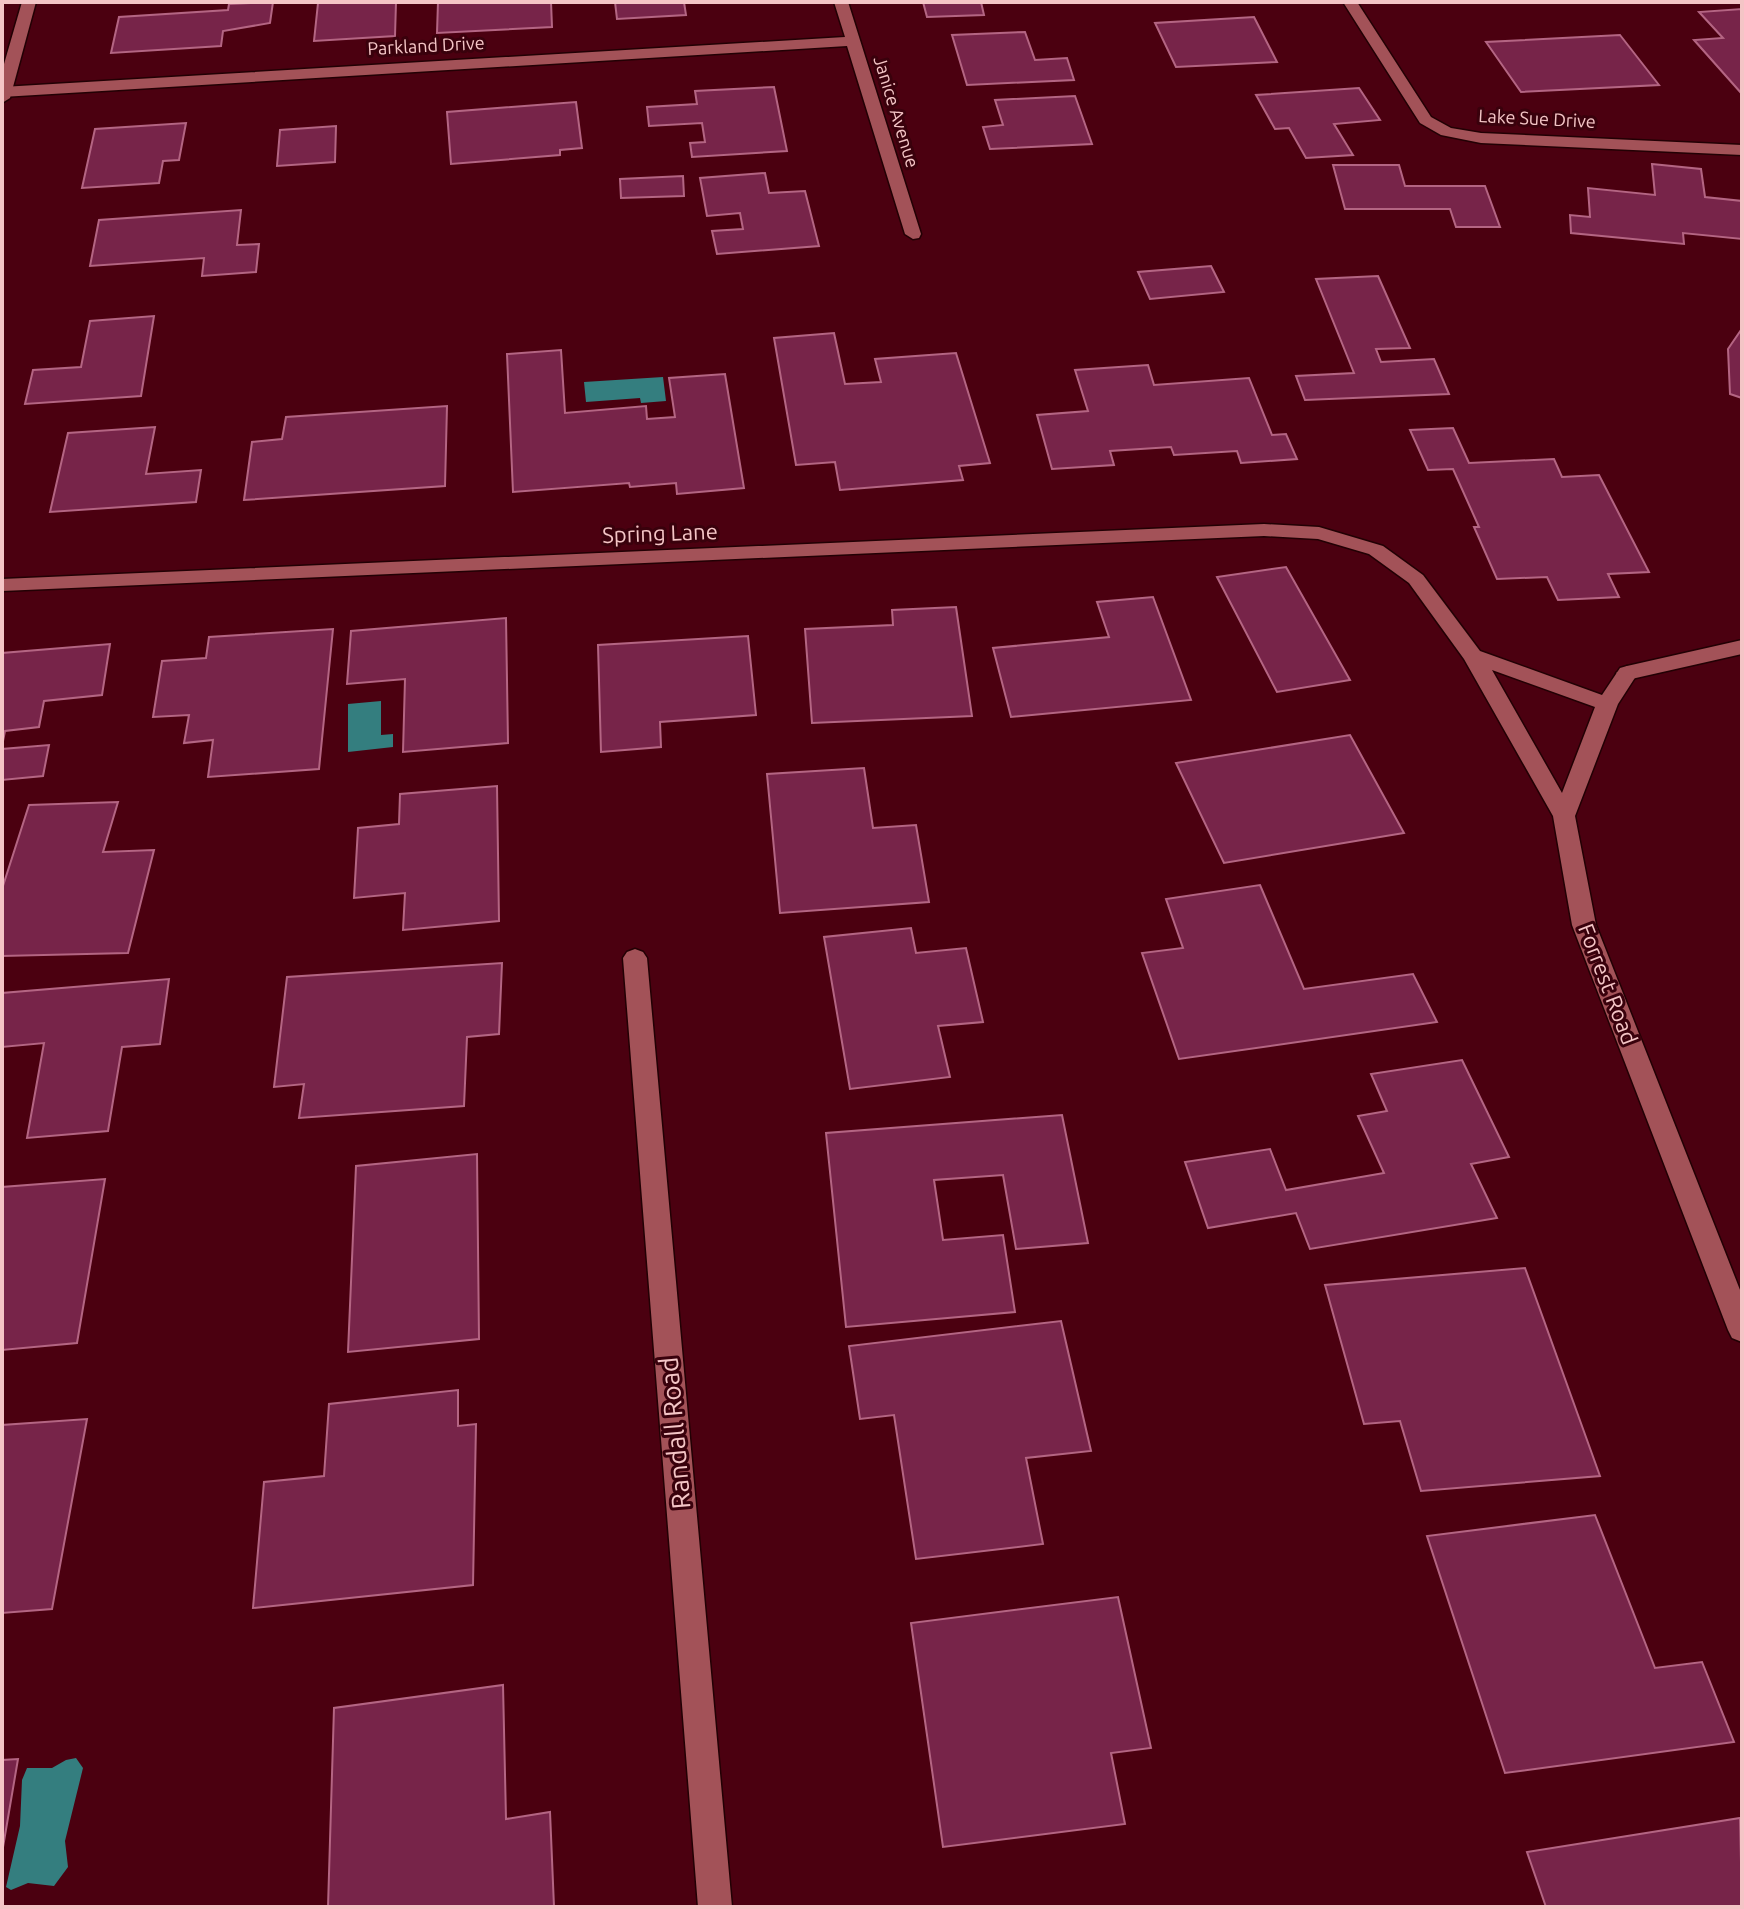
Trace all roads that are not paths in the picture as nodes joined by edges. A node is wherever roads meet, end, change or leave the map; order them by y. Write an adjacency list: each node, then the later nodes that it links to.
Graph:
1 (29, 2): 5 (street)
2 (841, 2): 4 (street, Janice Avenue)
3 (1350, 2): 6 (street, Lake Sue Drive)
4 (853, 41): 5 (street, Parkland Drive); 7 (street, Janice Avenue)
5 (3, 94)
6 (1742, 150)
7 (913, 234)
8 (1319, 533): 9 (street, Spring Lane); 11 (street, Forrest Road)
9 (2, 585)
10 (1742, 647): 12 (street)
11 (1473, 656): 12 (street); 13 (street, Forrest Road)
12 (1607, 704): 13 (street)
13 (1564, 816): 15 (street, Forrest Road)
14 (635, 958): 16 (street, Randall Road)
15 (1742, 1330)
16 (715, 1907)

